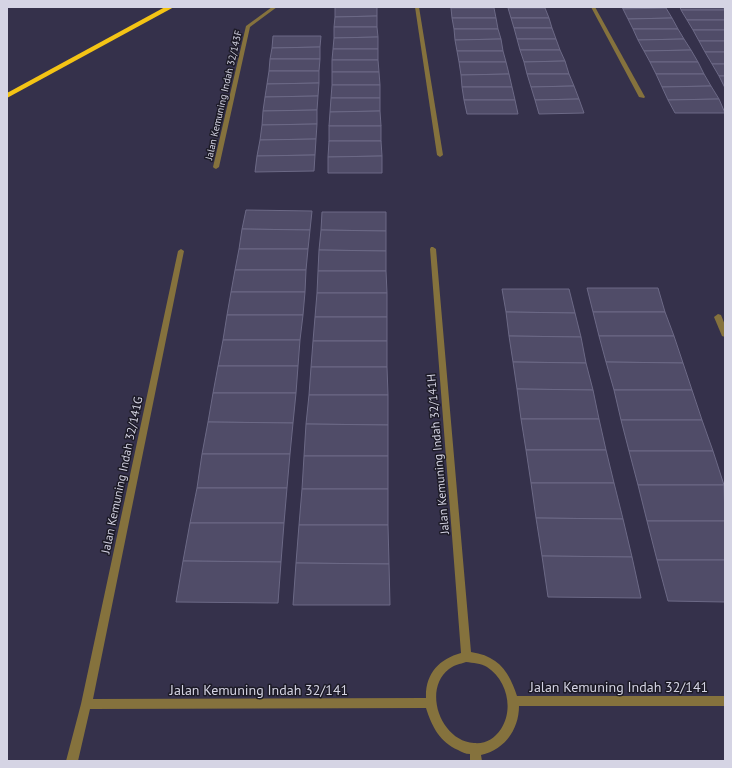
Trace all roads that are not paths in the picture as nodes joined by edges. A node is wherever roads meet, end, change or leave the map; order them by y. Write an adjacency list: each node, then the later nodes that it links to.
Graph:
1 (170, 7): 5 (highway)
2 (275, 7): 8 (street, Jalan Kemuning Indah 32/143F)
3 (417, 7): 7 (street)
4 (593, 7): 6 (street)
5 (7, 96)
6 (642, 97)
7 (440, 155)
8 (216, 167)
9 (433, 249): 13 (street, Jalan Kemuning Indah 32/141H)
10 (181, 251): 17 (street, Jalan Kemuning Indah 32/141G)
11 (718, 317): 12 (street)
12 (725, 334)
13 (466, 657): 14 (street); 16 (street)
14 (513, 701): 15 (street, Jalan Kemuning Indah 32/141); 18 (street)
15 (725, 701)
16 (431, 703): 17 (street, Jalan Kemuning Indah 32/141); 18 (street)
17 (86, 704): 19 (street, Jalan Kemuning Indah 32/141G)
18 (474, 749): 20 (street)
19 (72, 761)
20 (476, 761)

